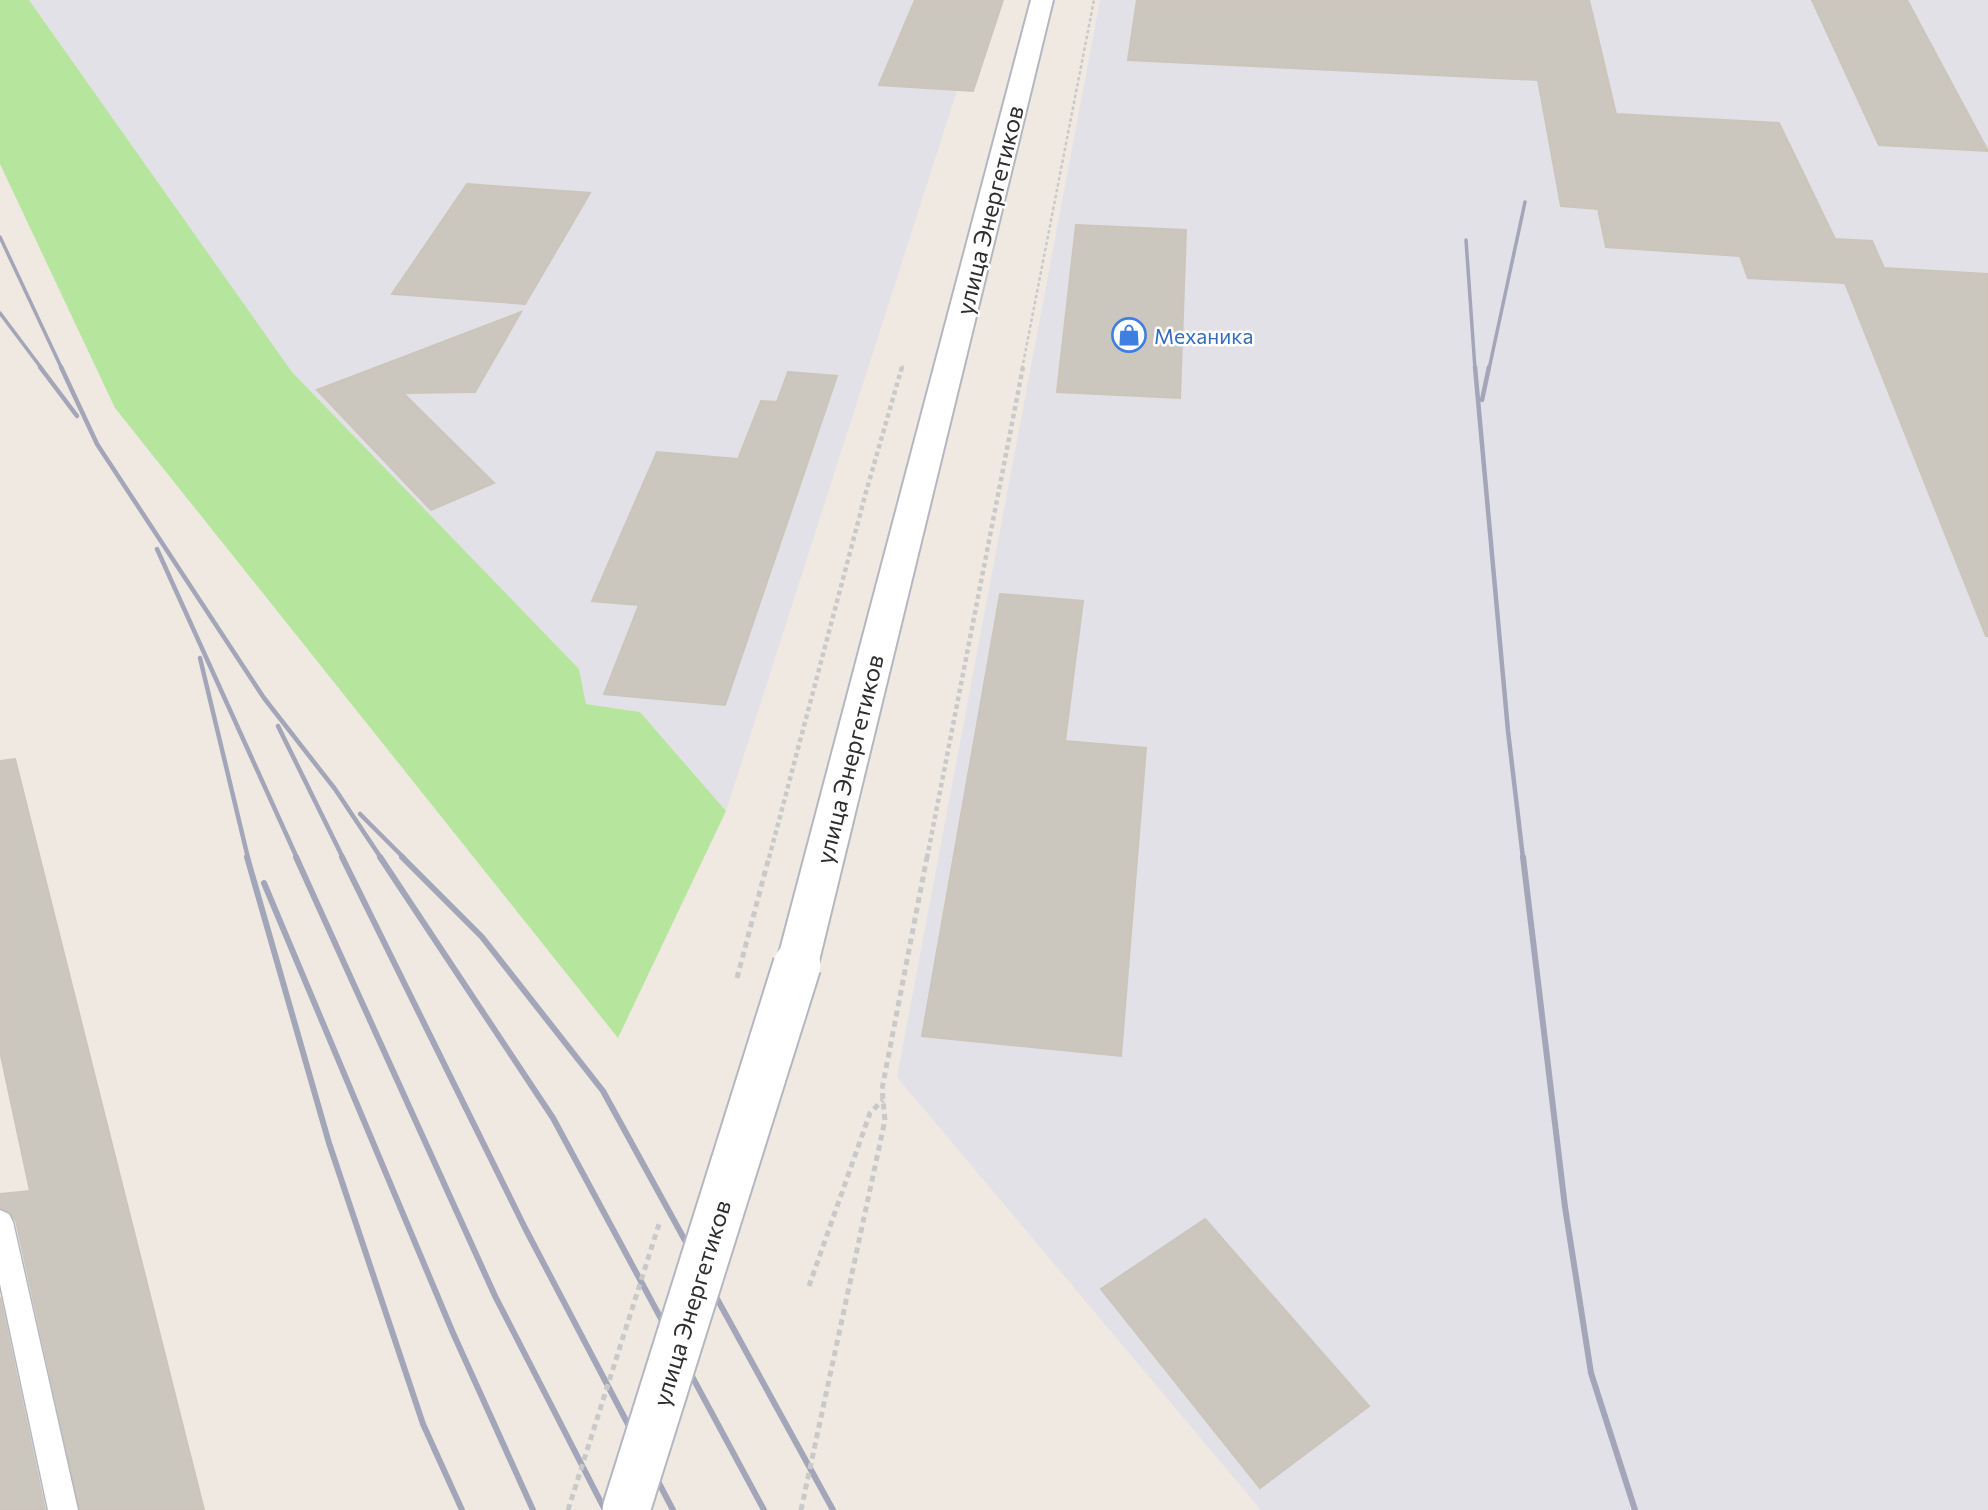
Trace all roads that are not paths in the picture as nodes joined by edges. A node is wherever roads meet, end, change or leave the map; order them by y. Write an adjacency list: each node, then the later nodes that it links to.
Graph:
1 (1042, 0): 4 (main road, улица Энергетиков, bridge)
2 (0, 1222): 3 (lane)
3 (63, 1510)
4 (626, 1510)

